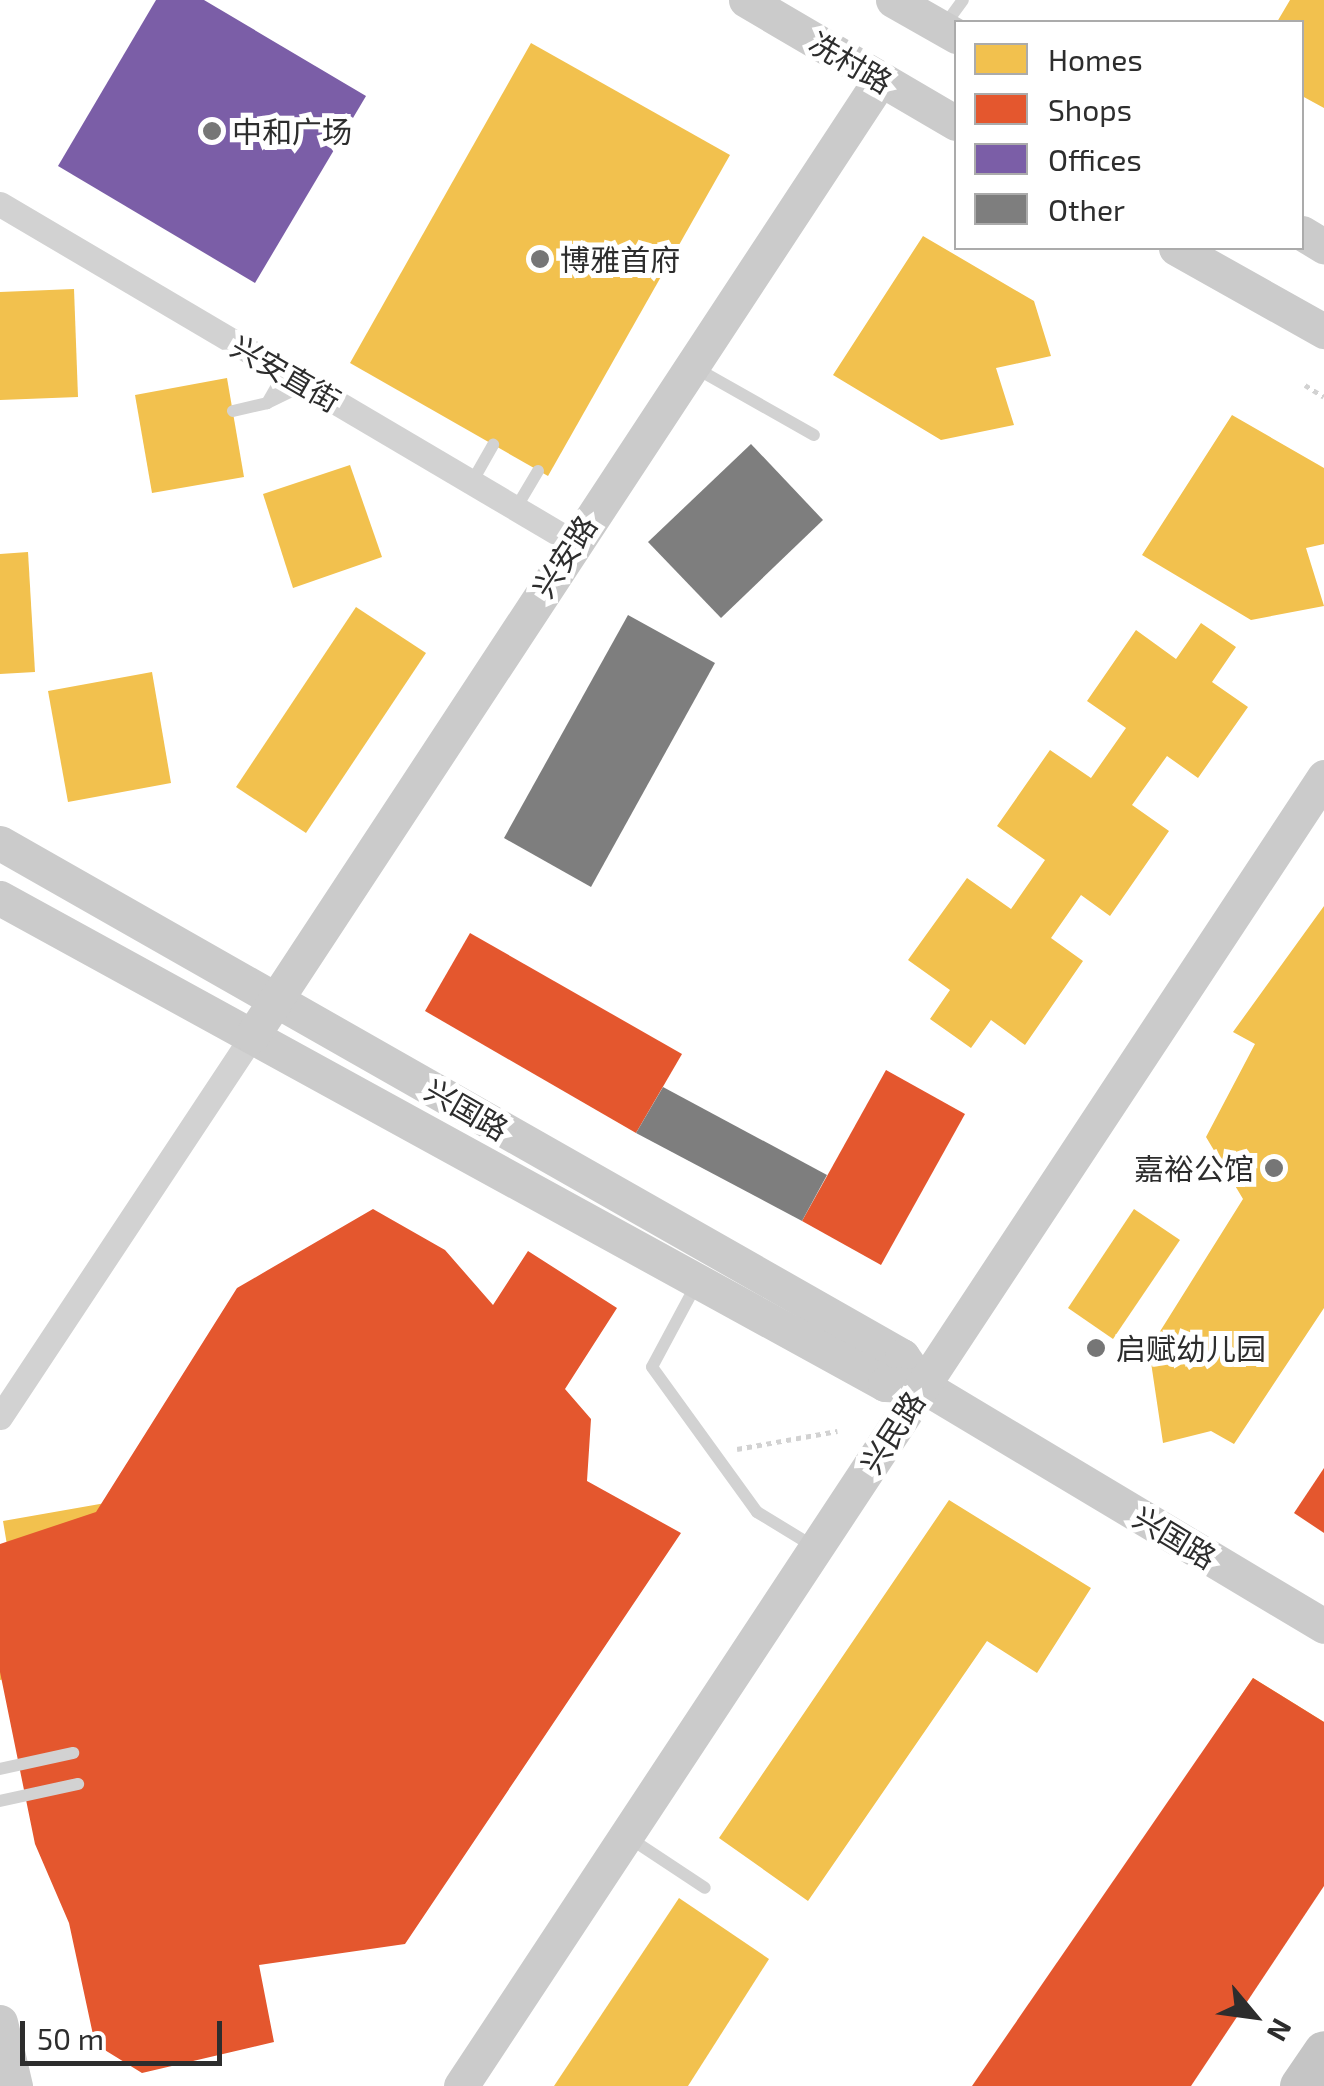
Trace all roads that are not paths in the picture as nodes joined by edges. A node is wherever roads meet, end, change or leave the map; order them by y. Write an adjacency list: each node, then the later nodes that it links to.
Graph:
1 (746, 0): 4 (street, 冼村路)
2 (893, 0): 3 (street)
3 (954, 22)
4 (880, 80): 5 (street, 冼村路); 9 (street, 兴安路)
5 (954, 122)
6 (0, 204): 10 (street, 兴安直街)
7 (1180, 250): 8 (street)
8 (1324, 332)
9 (690, 365): 13 (lane); 18 (street, 兴安路)
10 (295, 378): 11 (lane); 11 (lane); 16 (street, 兴安直街)
11 (267, 403): 12 (lane)
12 (233, 411)
13 (814, 435)
14 (493, 445): 16 (lane)
15 (538, 471): 17 (lane)
16 (472, 482): 17 (street, 兴安直街)
17 (516, 508): 18 (street, 兴安直街)
18 (573, 542): 22 (street, 兴安路)
19 (1324, 777): 25 (street, 兴民路)
20 (0, 843): 22 (street, 兴国路)
21 (0, 898): 23 (street, 兴国路)
22 (274, 999): 23 (street, 兴安路); 25 (street, 兴国路)
23 (252, 1036): 24 (street, 兴国路); 26 (street)
24 (698, 1281): 25 (street, 兴国路); 27 (lane)
25 (922, 1386): 27 (street, 兴民路); 28 (street, 兴国路)
26 (0, 1417)
27 (816, 1548): 33 (street, 兴民路)
28 (1324, 1626)
29 (73, 1753): 30 (lane)
30 (0, 1769)
31 (78, 1784): 32 (lane)
32 (0, 1800)
33 (626, 1836): 34 (lane); 38 (street, 兴民路)
34 (705, 1888)
35 (0, 2022): 37 (street)
36 (1324, 2051): 39 (main road)
37 (15, 2086)
38 (461, 2086)
39 (1300, 2086)

